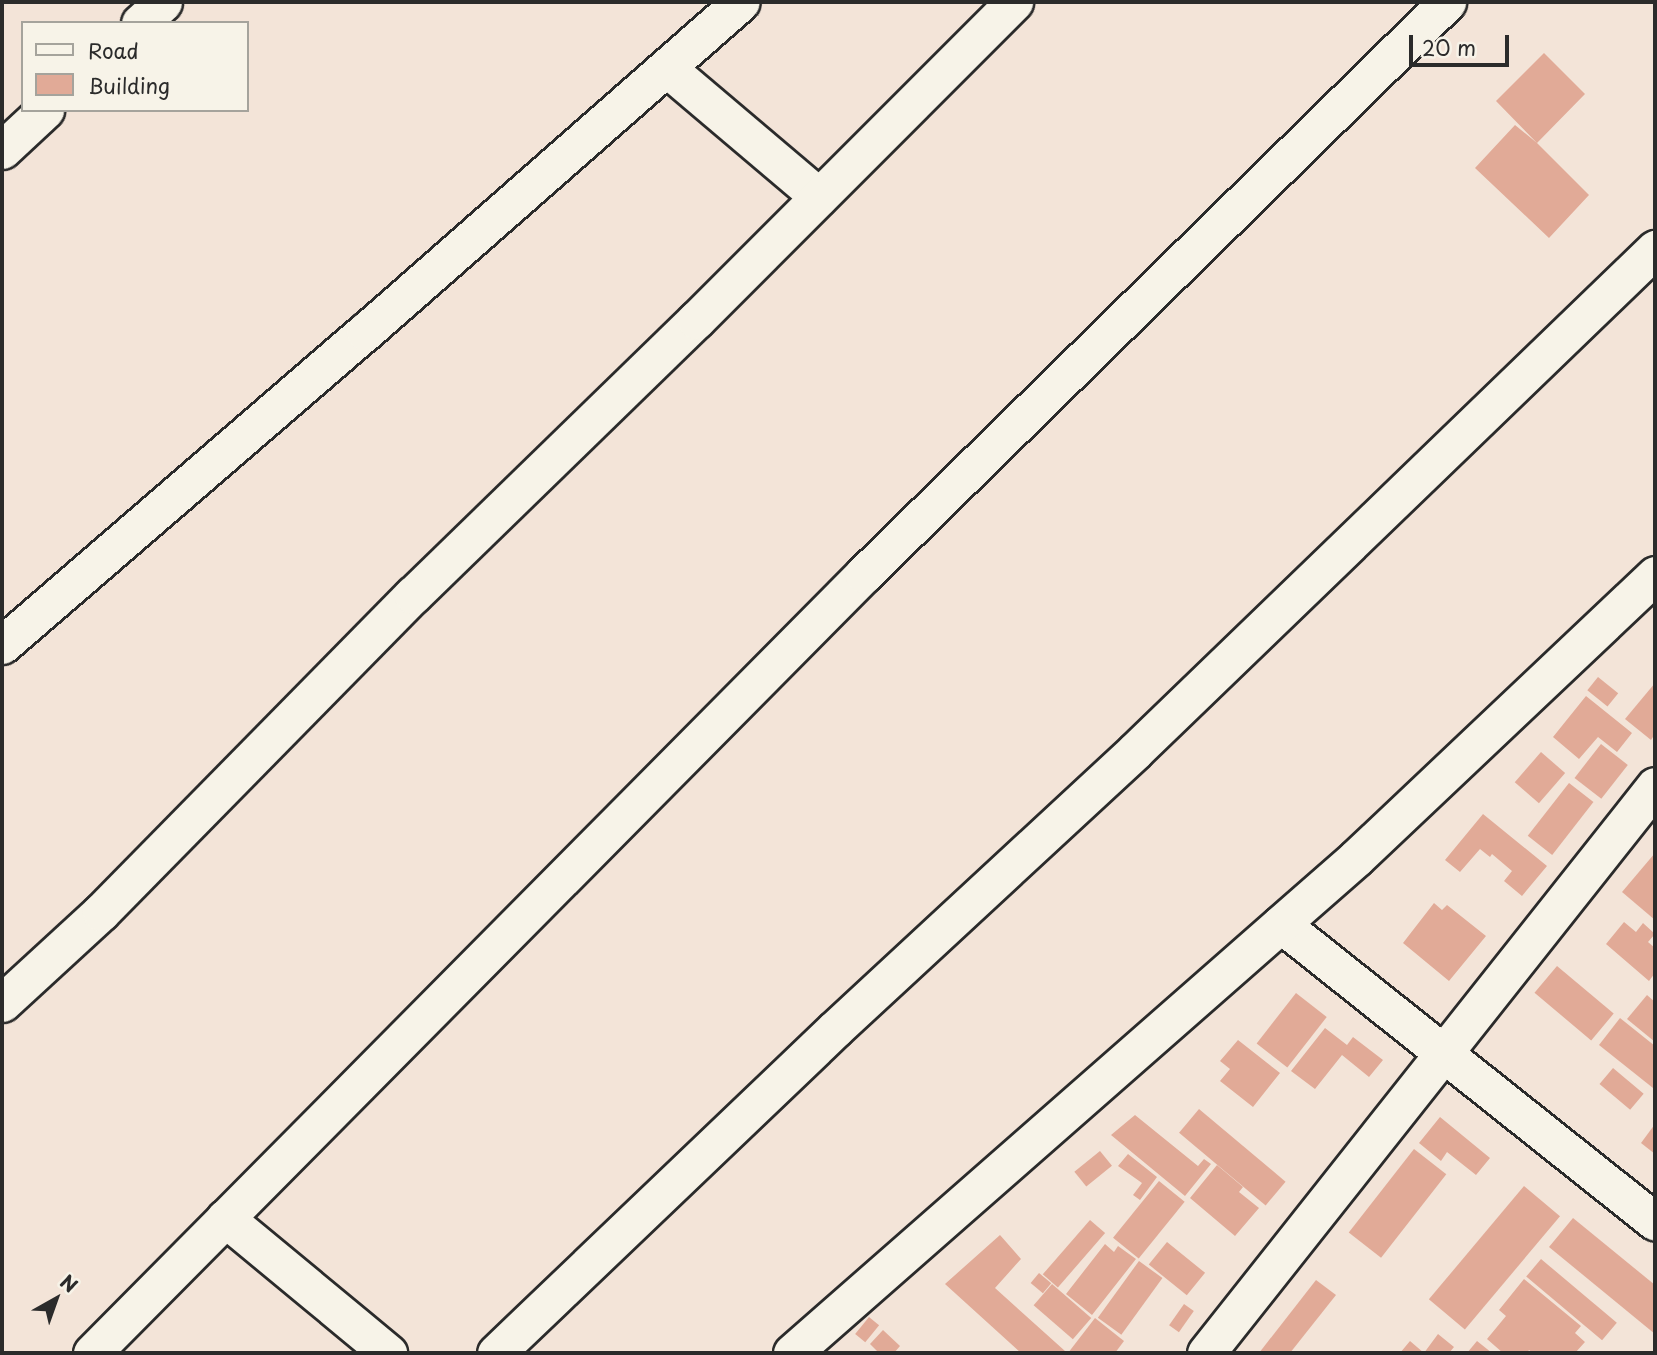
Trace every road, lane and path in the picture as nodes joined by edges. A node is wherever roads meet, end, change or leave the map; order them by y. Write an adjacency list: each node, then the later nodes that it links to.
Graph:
1 (163, 2): 5 (street)
2 (740, 2): 6 (street)
3 (1014, 2): 9 (street)
4 (1447, 2): 17 (street)
5 (142, 21)
6 (667, 68): 9 (street); 12 (street)
7 (43, 112): 8 (street)
8 (2, 150)
9 (819, 197): 15 (street)
10 (1655, 248): 21 (street)
11 (1655, 575): 14 (street)
12 (2, 645)
13 (1655, 786): 16 (street)
14 (1280, 924): 16 (street); 22 (street)
15 (2, 1003)
16 (1444, 1052): 18 (street); 23 (street)
17 (225, 1218): 19 (street); 20 (street)
18 (1655, 1222)
19 (92, 1353)
20 (388, 1353)
21 (496, 1353)
22 (792, 1353)
23 (1206, 1353)

